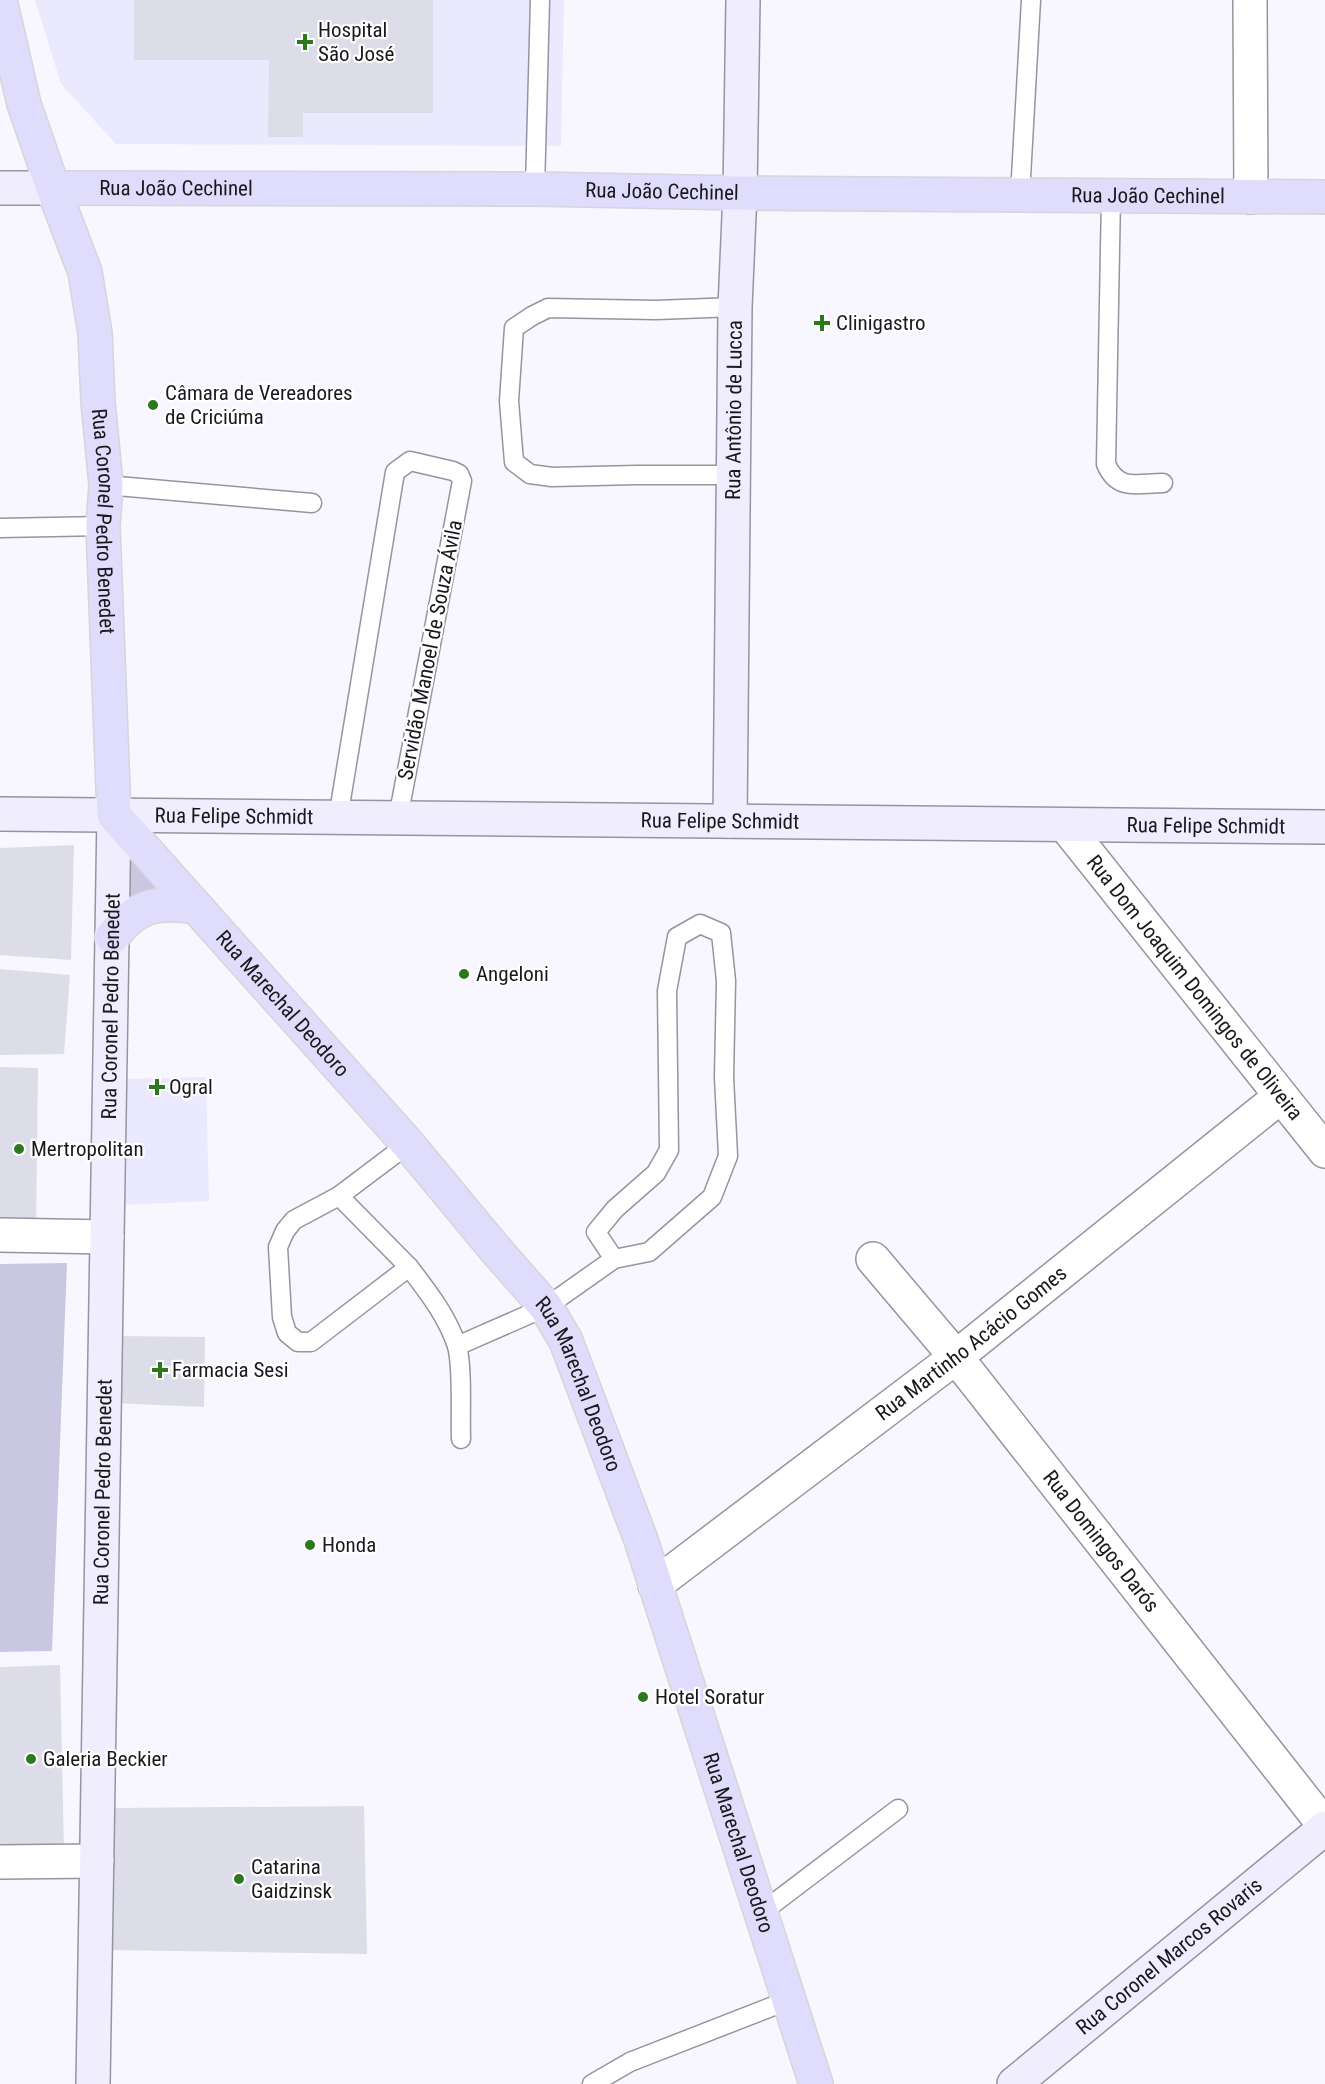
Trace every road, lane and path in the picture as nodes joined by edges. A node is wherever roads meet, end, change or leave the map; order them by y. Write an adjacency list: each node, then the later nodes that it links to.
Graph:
1 (0, 0): 7 (main road, Rua Coronel Pedro Benedet)
2 (540, 0): 8 (lane)
3 (742, 0): 9 (street, Rua Antônio de Lucca)
4 (1031, 0): 10 (lane)
5 (1250, 0): 12 (street)
6 (0, 188): 7 (street, Rua João Cechinel)
7 (53, 188): 8 (main road, Rua João Cechinel); 17 (main road, Rua Coronel Pedro Benedet)
8 (535, 189): 9 (main road, Rua João Cechinel)
9 (740, 193): 10 (main road, Rua João Cechinel); 14 (street, Rua Antônio de Lucca)
10 (1020, 195): 11 (main road, Rua João Cechinel)
11 (1111, 196): 12 (main road, Rua João Cechinel); 16 (lane)
12 (1251, 197): 13 (main road, Rua João Cechinel)
13 (1325, 198)
14 (735, 308): 15 (street, Rua Antônio de Lucca); 15 (lane)
15 (734, 475): 25 (street, Rua Antônio de Lucca)
16 (1163, 483)
17 (106, 485): 18 (lane); 19 (main road, Rua Coronel Pedro Benedet)
18 (312, 503)
19 (103, 526): 20 (lane); 22 (main road, Rua Coronel Pedro Benedet)
20 (0, 528)
21 (0, 814): 22 (street, Rua Felipe Schmidt)
22 (114, 815): 23 (street, Rua Felipe Schmidt); 28 (main road, Rua Marechal Deodoro); 29 (street, Rua Coronel Pedro Benedet)
23 (338, 818): 24 (street, Rua Felipe Schmidt); 24 (lane, Servidão Manoel de Souza Ávila)
24 (398, 818): 25 (street, Rua Felipe Schmidt)
25 (730, 821): 26 (street, Rua Felipe Schmidt)
26 (1065, 825): 27 (street, Rua Felipe Schmidt); 30 (street, Rua Dom Joaquim Domingos de Oliveira)
27 (1325, 827)
28 (196, 907): 29 (main road); 31 (main road, Rua Marechal Deodoro)
29 (112, 937): 35 (street, Rua Coronel Pedro Benedet)
30 (1281, 1096): 32 (street, Rua Dom Joaquim Domingos de Oliveira); 41 (street, Rua Martinho Acácio Gomes)
31 (408, 1144): 33 (lane); 39 (main road, Rua Marechal Deodoro)
32 (1325, 1151)
33 (339, 1196): 38 (lane); 38 (lane)
34 (0, 1236): 35 (street)
35 (107, 1237): 46 (street, Rua Coronel Pedro Benedet)
36 (614, 1259): 36 (lane); 39 (lane)
37 (873, 1259): 41 (street, Rua Domingos Darós)
38 (409, 1267): 40 (lane)
39 (546, 1308): 40 (lane); 43 (main road, Rua Marechal Deodoro)
40 (457, 1346): 42 (lane)
41 (956, 1357): 43 (street, Rua Martinho Acácio Gomes); 45 (street, Rua Domingos Darós)
42 (461, 1439)
43 (655, 1585): 48 (main road, Rua Marechal Deodoro)
44 (898, 1809): 48 (lane)
45 (1325, 1827): 53 (street, Rua Coronel Marcos Rovaris)
46 (97, 1861): 47 (street); 50 (street, Rua Coronel Pedro Benedet)
47 (0, 1862)
48 (761, 1913): 49 (main road, Rua Marechal Deodoro)
49 (789, 2000): 51 (lane); 52 (main road, Rua Marechal Deodoro)
50 (93, 2084)
51 (592, 2084)
52 (816, 2084)
53 (1014, 2084)

